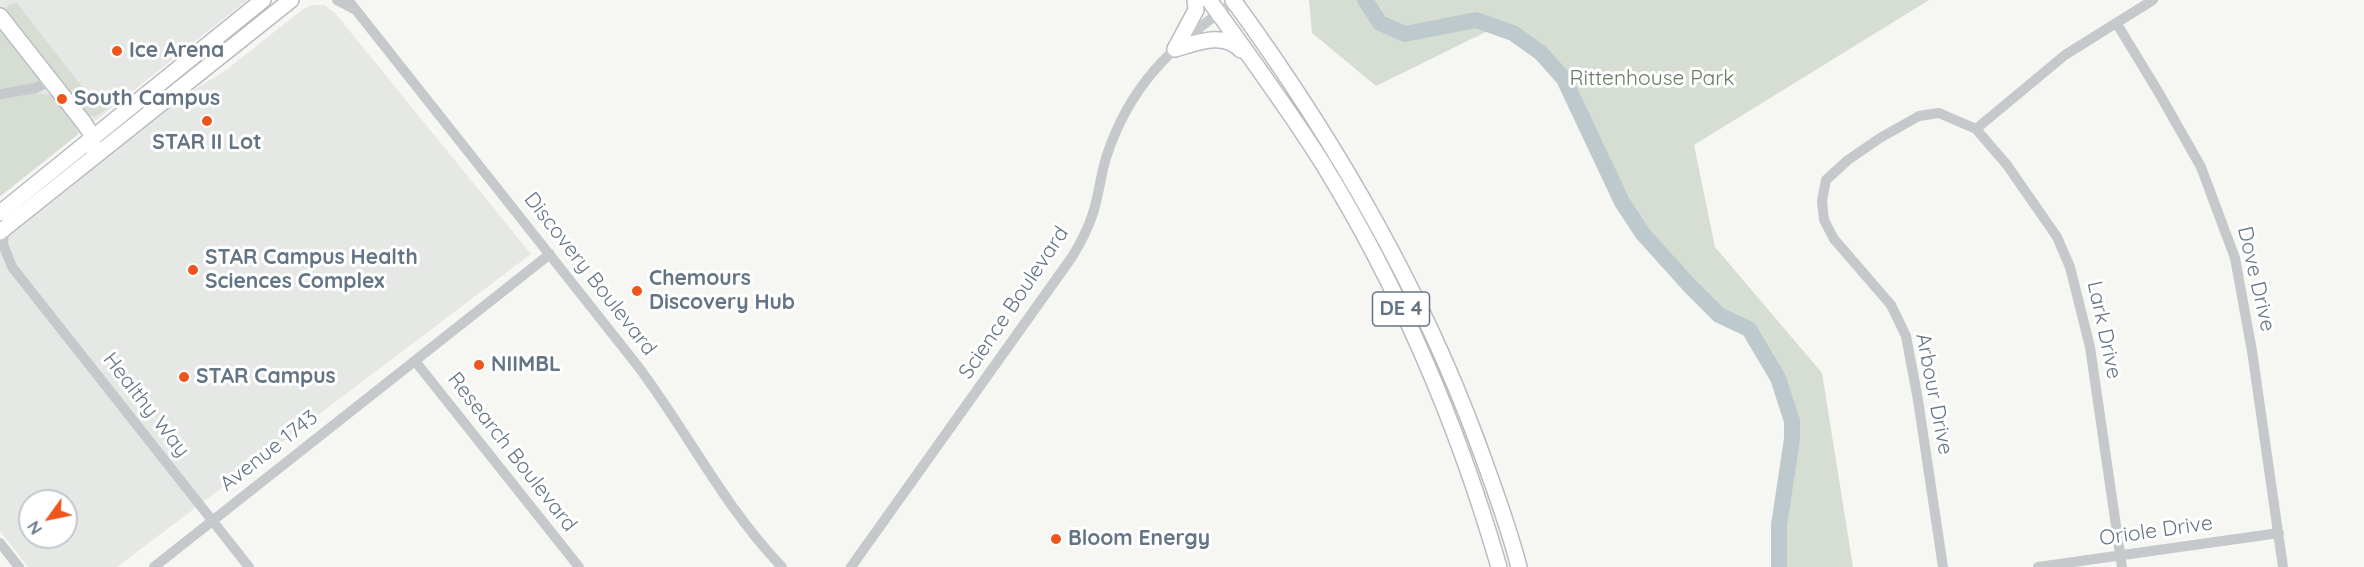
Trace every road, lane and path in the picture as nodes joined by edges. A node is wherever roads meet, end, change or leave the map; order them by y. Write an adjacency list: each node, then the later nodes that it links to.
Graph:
1 (263, 0): 18 (main road)
2 (291, 0): 19 (main road)
3 (337, 0): 9 (street, Discovery Boulevard)
4 (348, 0): 9 (street, Discovery Boulevard)
5 (1196, 0): 13 (main road)
6 (1209, 0): 10 (main road, DE 4)
7 (2153, 0): 12 (street)
8 (1233, 1): 10 (street, Science Boulevard); 37 (main road, DE 4)
9 (356, 5): 22 (street, Discovery Boulevard)
10 (1219, 13): 13 (street, Science Boulevard); 14 (main road, DE 4)
11 (0, 16): 15 (main road)
12 (2117, 24): 17 (street); 27 (street, Dove Drive)
13 (1175, 49): 14 (main road); 35 (street, Science Boulevard)
14 (1261, 72): 36 (main road, DE 4)
15 (51, 80): 16 (street); 18 (main road)
16 (0, 94)
17 (1976, 129): 29 (street, Lark Drive); 38 (street, Arbour Drive)
18 (93, 137): 19 (main road); 20 (main road)
19 (92, 159): 21 (main road)
20 (0, 213)
21 (2, 231): 24 (street, Healthy Way)
22 (550, 254): 25 (street, Avenue 1743); 34 (street, Discovery Boulevard)
23 (0, 258): 24 (street, Healthy Way)
24 (12, 267): 26 (street, Healthy Way)
25 (415, 361): 26 (street, Avenue 1743); 33 (street, Research Boulevard)
26 (213, 521): 31 (street, Avenue 1743); 32 (street, Healthy Way)
27 (2279, 533): 29 (street, Oriole Drive); 41 (street, Dove Drive)
28 (0, 543): 30 (street)
29 (2121, 555): 39 (street, Oriole Drive); 40 (street, Lark Drive)
30 (19, 567)
31 (154, 567)
32 (249, 567)
33 (579, 567)
34 (783, 567)
35 (851, 567)
36 (1499, 567)
37 (1519, 567)
38 (1943, 567)
39 (2038, 567)
40 (2122, 567)
41 (2283, 567)

